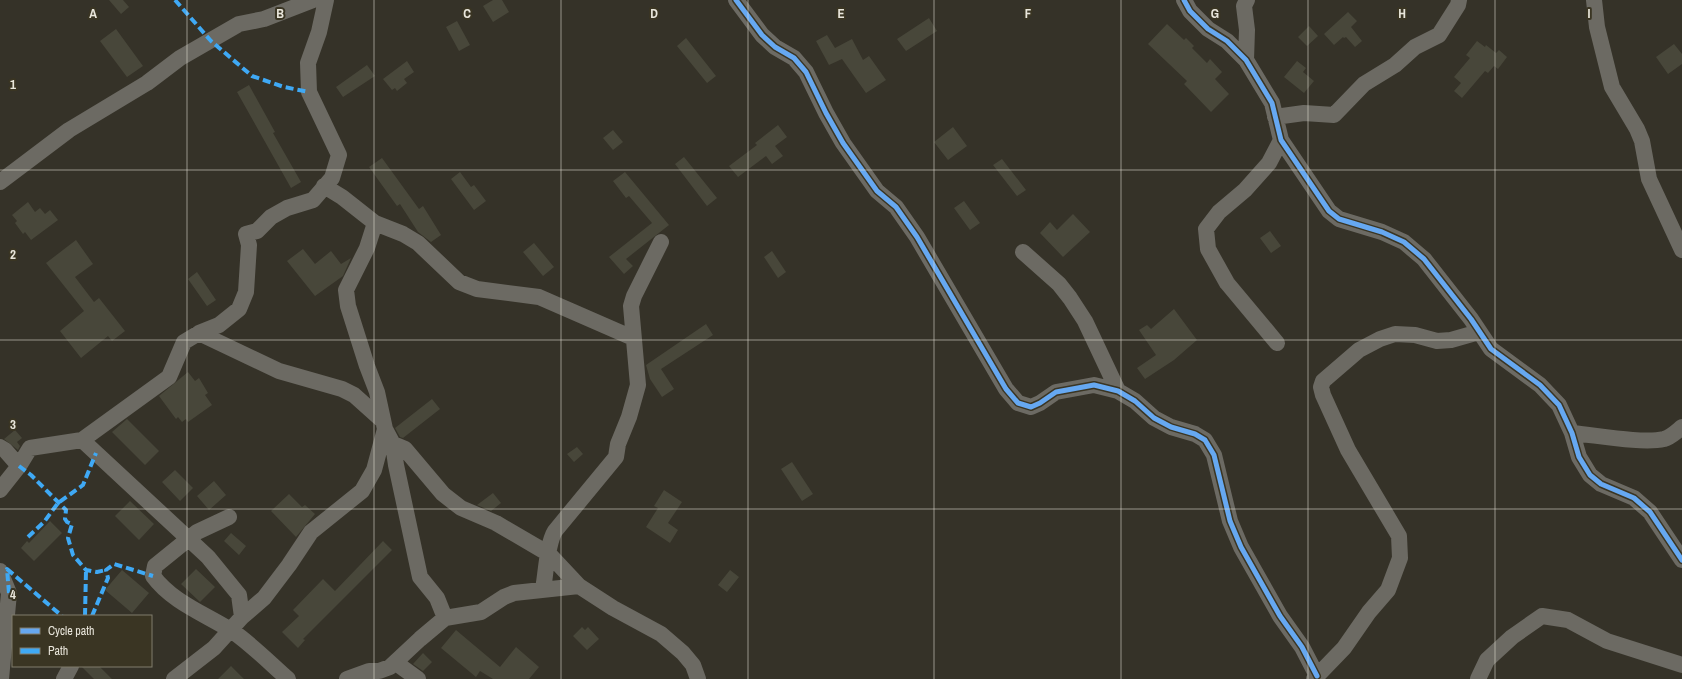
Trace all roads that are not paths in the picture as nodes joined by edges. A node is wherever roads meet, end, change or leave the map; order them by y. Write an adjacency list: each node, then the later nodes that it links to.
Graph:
1 (313, 0): 11 (street)
2 (326, 0): 12 (street)
3 (736, 0): 21 (street)
4 (1184, 0): 8 (street)
5 (1247, 0): 8 (street)
6 (1459, 0): 9 (street)
7 (1594, 0): 15 (street)
8 (1246, 60): 9 (street)
9 (1275, 116): 10 (street)
10 (1281, 140): 17 (street); 20 (street)
11 (0, 182)
12 (324, 186): 13 (street); 18 (street)
13 (375, 223): 19 (street); 22 (street)
14 (661, 242): 19 (street)
15 (1682, 250)
16 (1024, 252): 21 (street)
17 (1479, 332): 24 (street); 43 (street)
18 (199, 333): 22 (street); 25 (street)
19 (633, 338): 32 (street)
20 (1278, 343)
21 (1118, 391): 43 (street)
22 (384, 425): 26 (street); 37 (street)
23 (1682, 427): 24 (street)
24 (1572, 433): 33 (street)
25 (82, 440): 28 (street); 31 (street)
26 (393, 444): 32 (street); 38 (street)
27 (0, 447): 28 (street)
28 (19, 466): 29 (street)
29 (0, 490)
30 (229, 517): 31 (street)
31 (188, 539): 37 (street); 39 (street)
32 (549, 554): 35 (street); 36 (street)
33 (1681, 557)
34 (0, 571): 44 (street)
35 (579, 586): 36 (street); 50 (street)
36 (543, 589): 38 (street)
37 (242, 617): 39 (street)
38 (445, 618): 40 (street)
39 (232, 631): 46 (street); 47 (street)
40 (396, 663): 48 (street); 49 (street)
41 (1682, 665): 51 (street)
42 (70, 667): 45 (street)
43 (1316, 678)
44 (0, 679)
45 (64, 679)
46 (174, 679)
47 (288, 679)
48 (347, 679)
49 (418, 679)
50 (698, 679)
51 (1478, 679)

